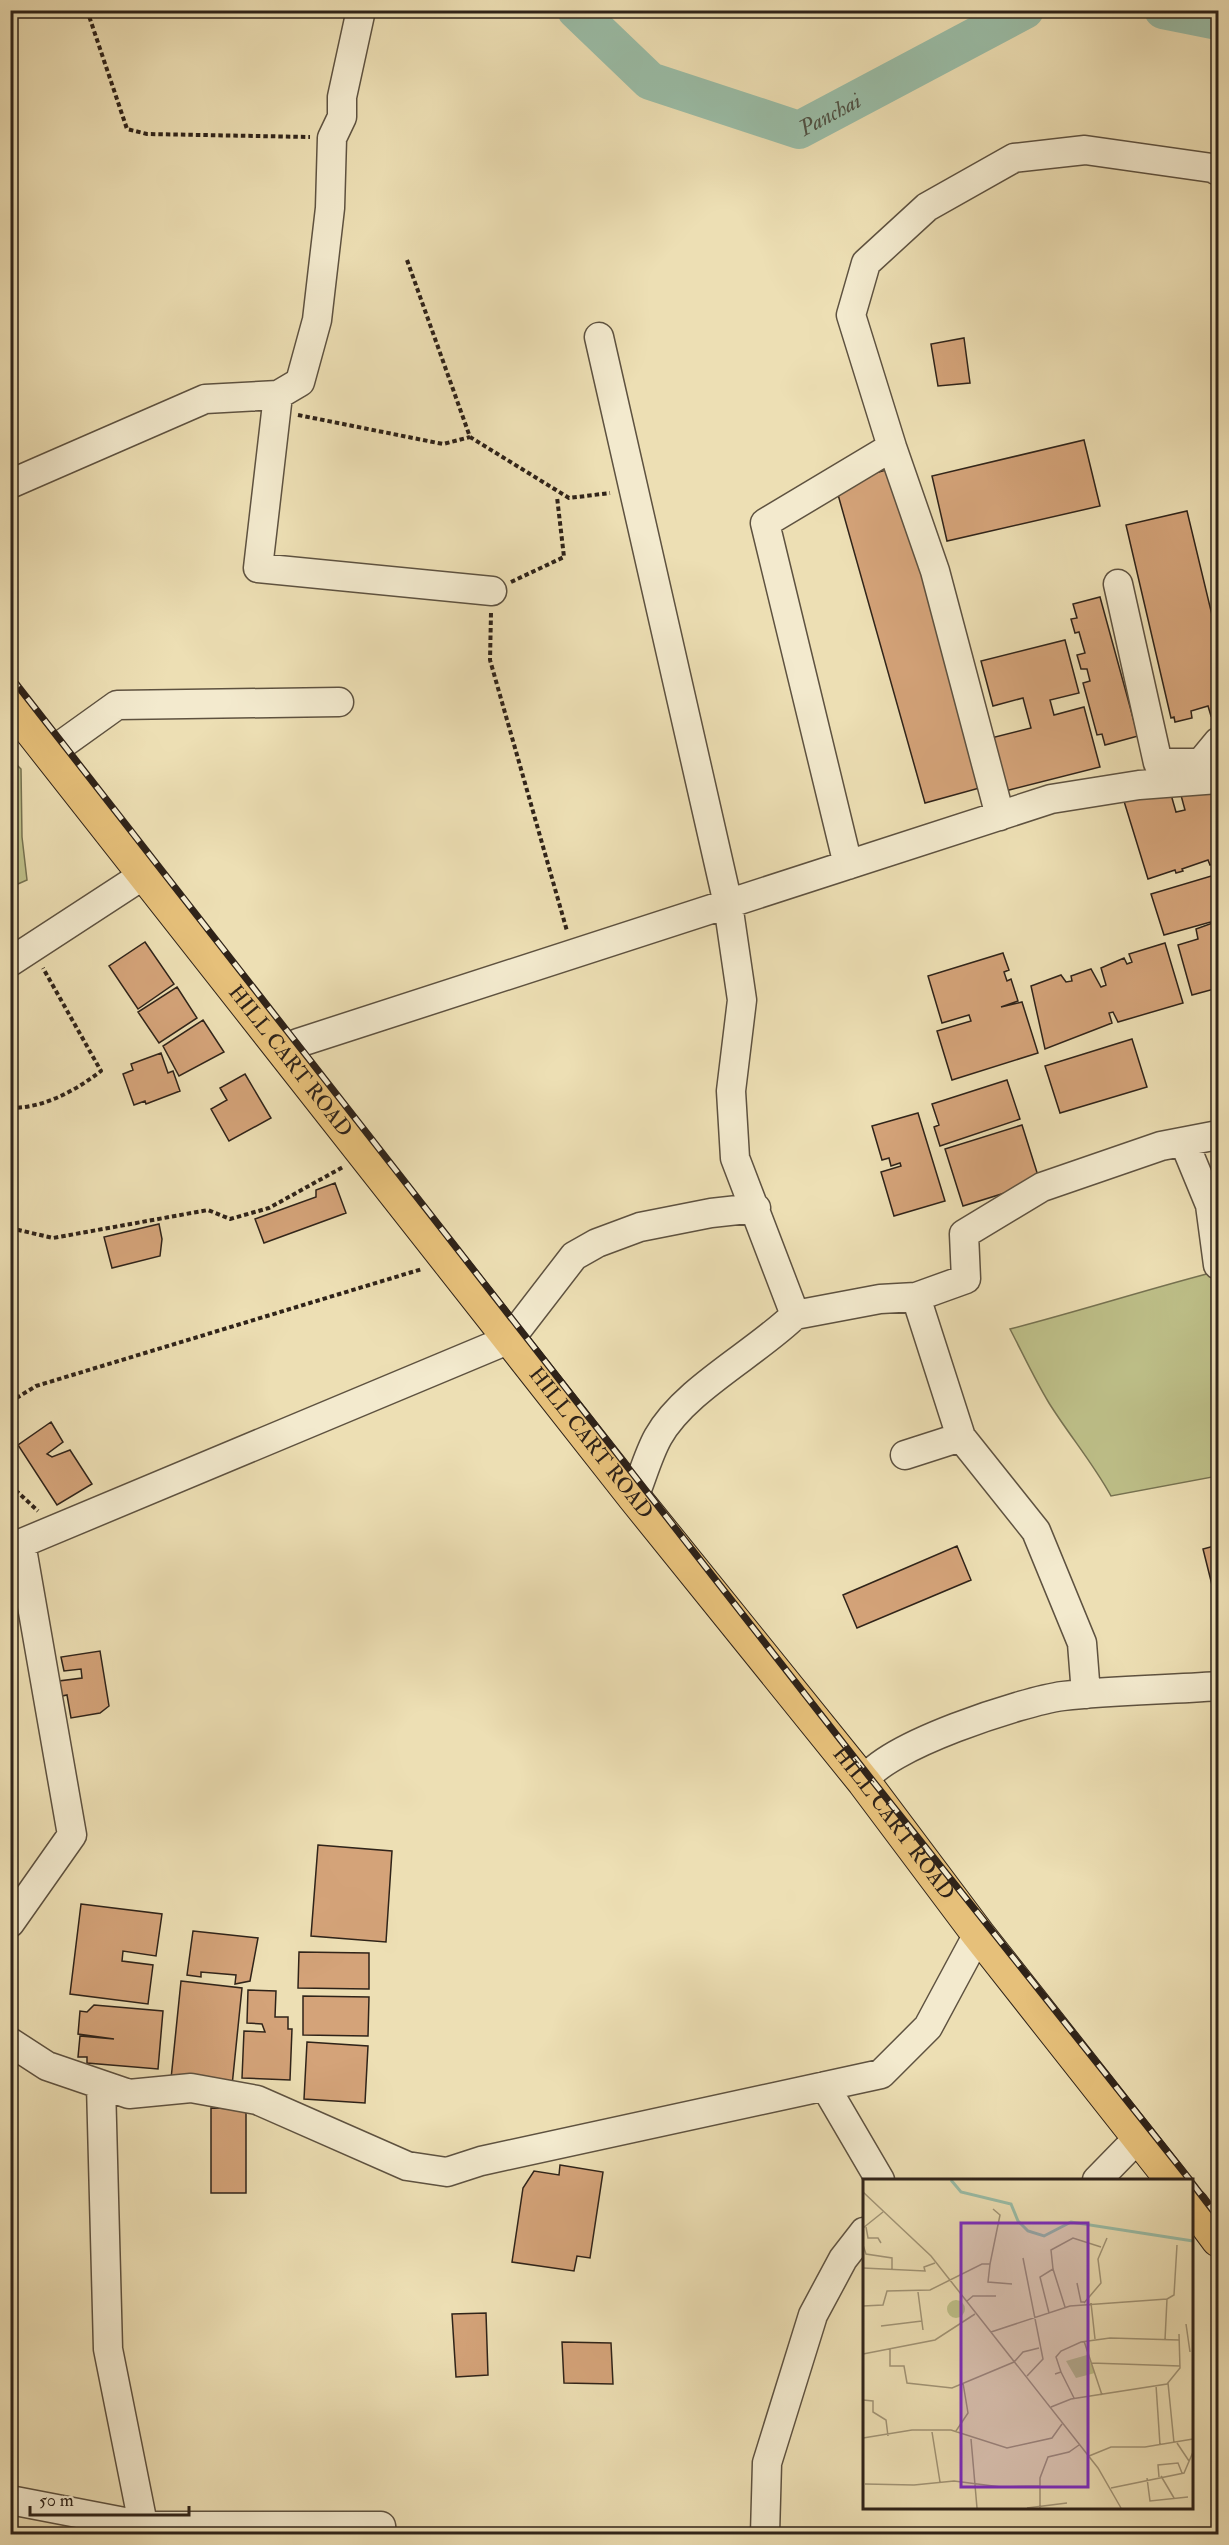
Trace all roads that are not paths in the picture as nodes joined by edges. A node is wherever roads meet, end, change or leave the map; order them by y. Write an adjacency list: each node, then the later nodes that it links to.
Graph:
1 (361, 10): 4 (street)
2 (1218, 171): 5 (street)
3 (599, 337): 16 (street)
4 (277, 403): 6 (street); 8 (street)
5 (892, 447): 13 (street); 14 (street)
6 (10, 484)
7 (1118, 584): 12 (street)
8 (492, 591)
9 (339, 702): 11 (street)
10 (10, 705): 11 (highway, HILL CART ROAD)
11 (50, 753): 15 (highway, HILL CART ROAD)
12 (1206, 766): 13 (street)
13 (1000, 816): 14 (street)
14 (848, 865): 16 (street)
15 (145, 874): 17 (street); 18 (highway, HILL CART ROAD)
16 (728, 904): 18 (street); 21 (street)
17 (21, 954)
18 (285, 1053): 25 (highway, HILL CART ROAD)
19 (1218, 1135): 20 (street)
20 (1184, 1142): 22 (street); 23 (street)
21 (756, 1208): 24 (street); 25 (street)
22 (1218, 1265)
23 (916, 1297): 24 (street); 26 (street)
24 (795, 1315): 28 (street)
25 (510, 1339): 28 (highway, HILL CART ROAD); 29 (street)
26 (961, 1437): 27 (street); 31 (street)
27 (905, 1455)
28 (634, 1497): 32 (highway, HILL CART ROAD)
29 (16, 1546): 33 (street)
30 (1218, 1686): 31 (street)
31 (1086, 1694): 32 (street)
32 (864, 1782): 34 (highway, HILL CART ROAD)
33 (10, 1923)
34 (978, 1934): 37 (street); 38 (highway, HILL CART ROAD)
35 (10, 2042): 36 (street)
36 (101, 2085): 37 (street); 46 (street)
37 (825, 2086): 39 (street)
38 (1138, 2137): 40 (street); 41 (highway, HILL CART ROAD)
39 (879, 2179)
40 (1099, 2179)
41 (1171, 2179)
42 (1193, 2208): 44 (highway)
43 (863, 2233): 48 (street)
44 (1218, 2240)
45 (10, 2500): 46 (street)
46 (145, 2530): 47 (street)
47 (382, 2535)
48 (765, 2535)

